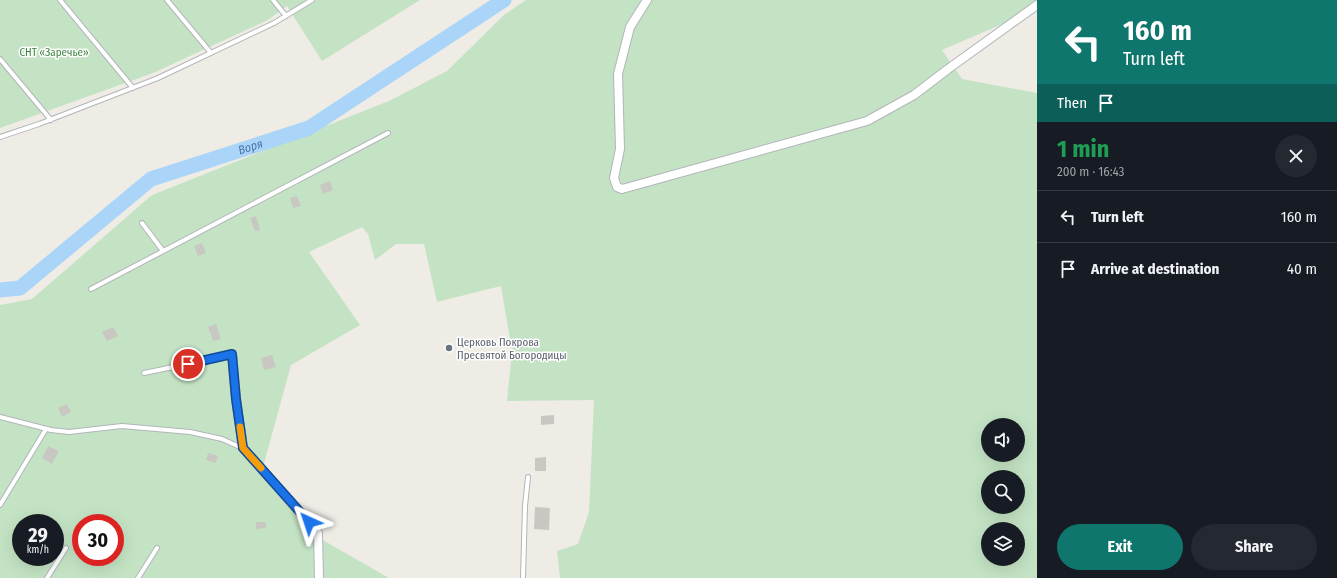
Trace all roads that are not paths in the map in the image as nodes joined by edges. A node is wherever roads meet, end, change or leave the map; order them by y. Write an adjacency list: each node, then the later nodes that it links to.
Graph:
1 (60, 0): 10 (lane)
2 (167, 0): 8 (lane)
3 (273, 0): 7 (lane)
4 (312, 0): 7 (lane)
5 (647, 0): 6 (street)
6 (1037, 5)
7 (286, 16): 8 (lane)
8 (211, 53): 10 (lane)
9 (0, 59): 11 (lane)
10 (133, 88): 11 (lane)
11 (51, 120): 13 (lane)
12 (388, 134): 15 (lane)
13 (0, 137)
14 (142, 224): 15 (lane)
15 (163, 251): 16 (lane)
16 (91, 289)
17 (232, 354): 18 (lane); 21 (street)
18 (144, 373)
19 (0, 417): 20 (lane)
20 (46, 428): 21 (lane); 23 (lane)
21 (243, 448): 28 (street)
22 (528, 478): 29 (lane)
23 (0, 505)
24 (66, 548): 26 (lane)
25 (157, 548): 27 (lane)
26 (47, 578)
27 (138, 578)
28 (319, 578)
29 (523, 578)

